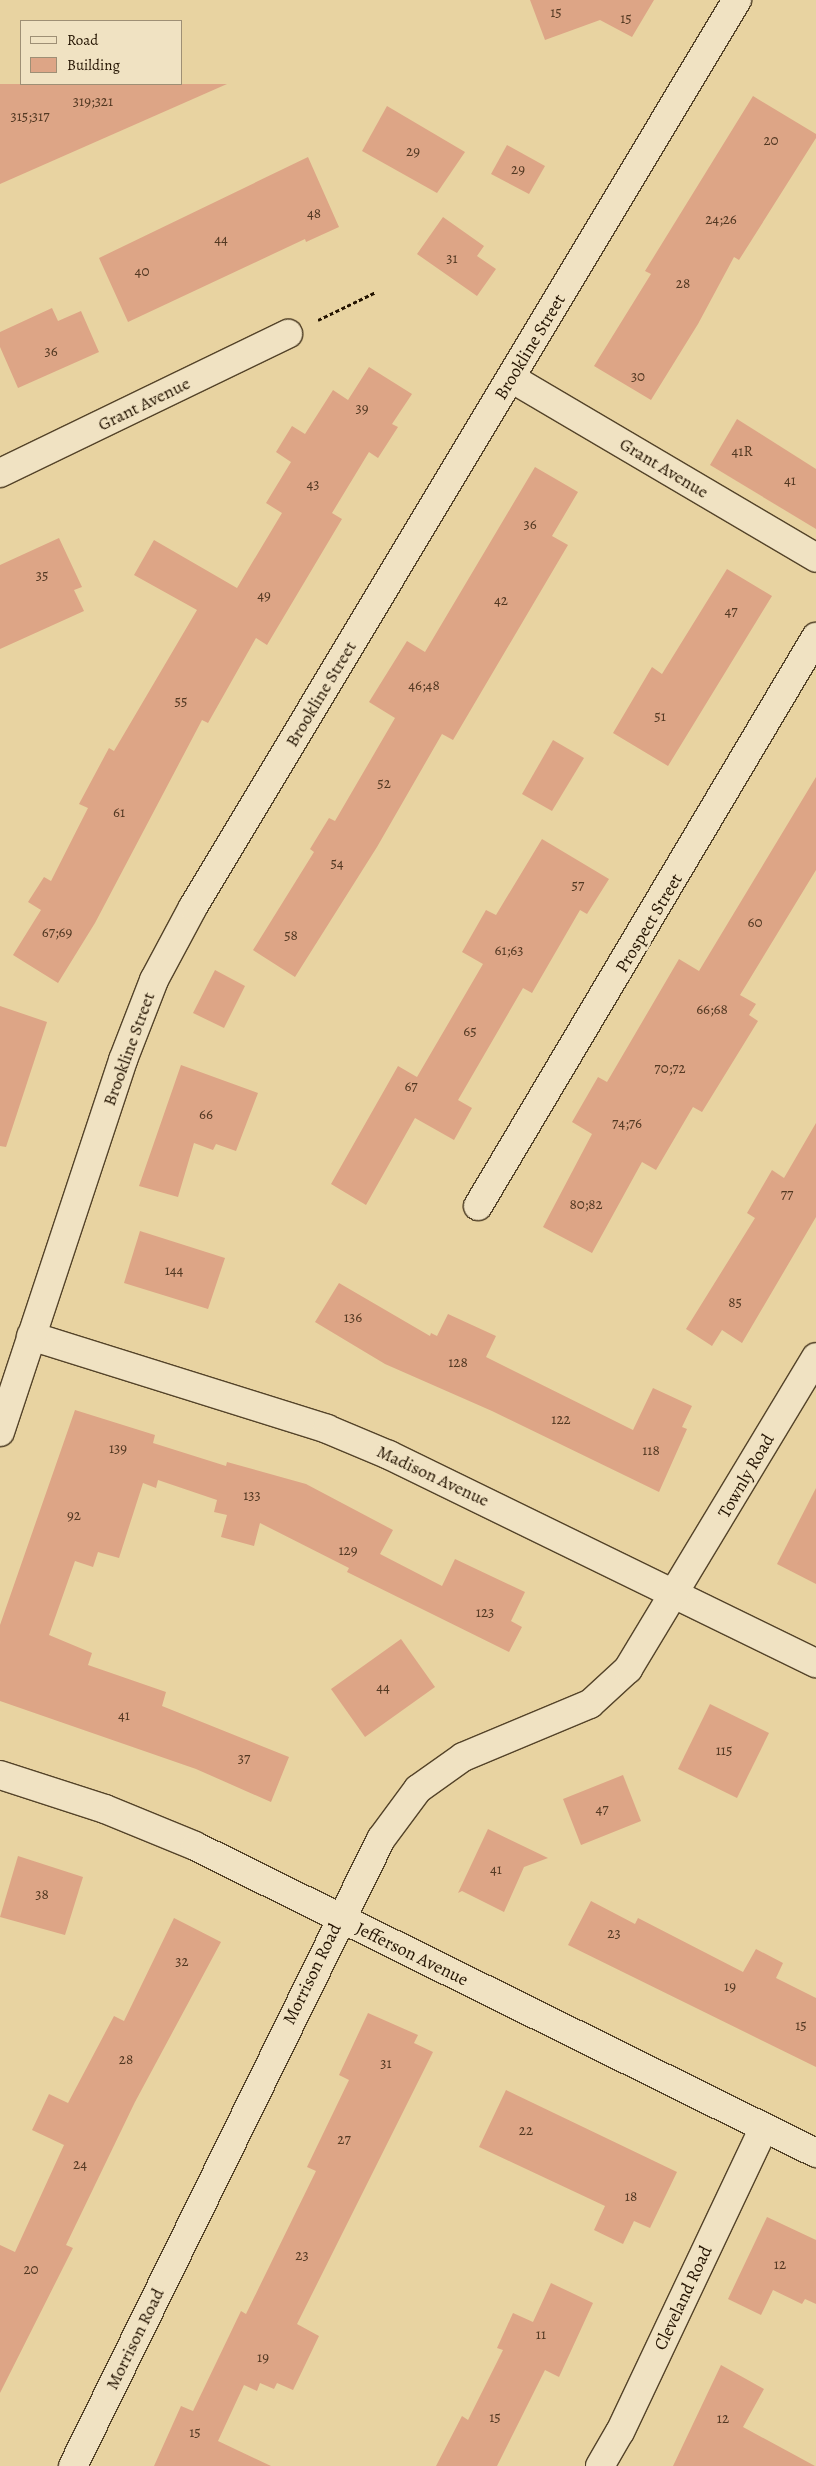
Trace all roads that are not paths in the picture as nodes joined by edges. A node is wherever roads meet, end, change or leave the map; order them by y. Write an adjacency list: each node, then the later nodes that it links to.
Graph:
1 (737, 0): 3 (street, Brookline Street)
2 (288, 334): 4 (street, Grant Avenue)
3 (511, 378): 5 (street, Grant Avenue); 8 (street, Brookline Street)
4 (0, 474)
5 (816, 558)
6 (816, 637): 7 (street, Prospect Street)
7 (478, 1206)
8 (31, 1336): 10 (street, Brookline Street); 11 (street, Madison Avenue)
9 (816, 1357): 11 (street, Townly Road)
10 (0, 1432)
11 (676, 1596): 12 (street, Madison Avenue); 14 (street, Morrison Road)
12 (816, 1663)
13 (0, 1775): 14 (street, Jefferson Avenue)
14 (339, 1918): 15 (street, Jefferson Avenue); 17 (street, Morrison Road)
15 (764, 2128): 16 (street, Jefferson Avenue); 18 (street, Cleveland Road)
16 (816, 2153)
17 (73, 2466)
18 (600, 2466)

